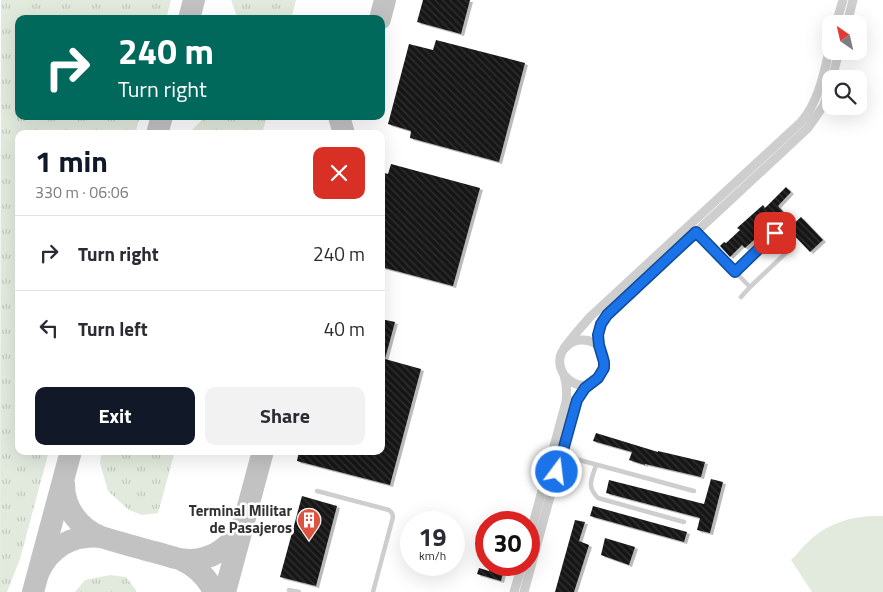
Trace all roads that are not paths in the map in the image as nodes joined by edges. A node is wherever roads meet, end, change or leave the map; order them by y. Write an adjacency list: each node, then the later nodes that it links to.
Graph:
1 (843, 0): 3 (street)
2 (853, 0): 4 (street)
3 (839, 15)
4 (849, 15)
5 (826, 60): 11 (street)
6 (822, 108): 7 (street)
7 (696, 232): 8 (lane); 12 (street)
8 (735, 272): 9 (lane); 9 (lane)
9 (750, 287): 10 (lane)
10 (741, 297)
11 (564, 348): 12 (street); 13 (street)
12 (601, 350): 14 (street)
13 (564, 375): 14 (street); 19 (street)
14 (593, 382): 15 (street)
15 (561, 456): 16 (lane); 26 (street)
16 (596, 465): 18 (lane); 20 (lane)
17 (317, 491): 24 (lane)
18 (694, 491)
19 (537, 511)
20 (684, 522)
21 (519, 576): 25 (street)
22 (289, 590): 23 (lane)
23 (299, 592)
24 (373, 592)
25 (514, 592)
26 (524, 592)

